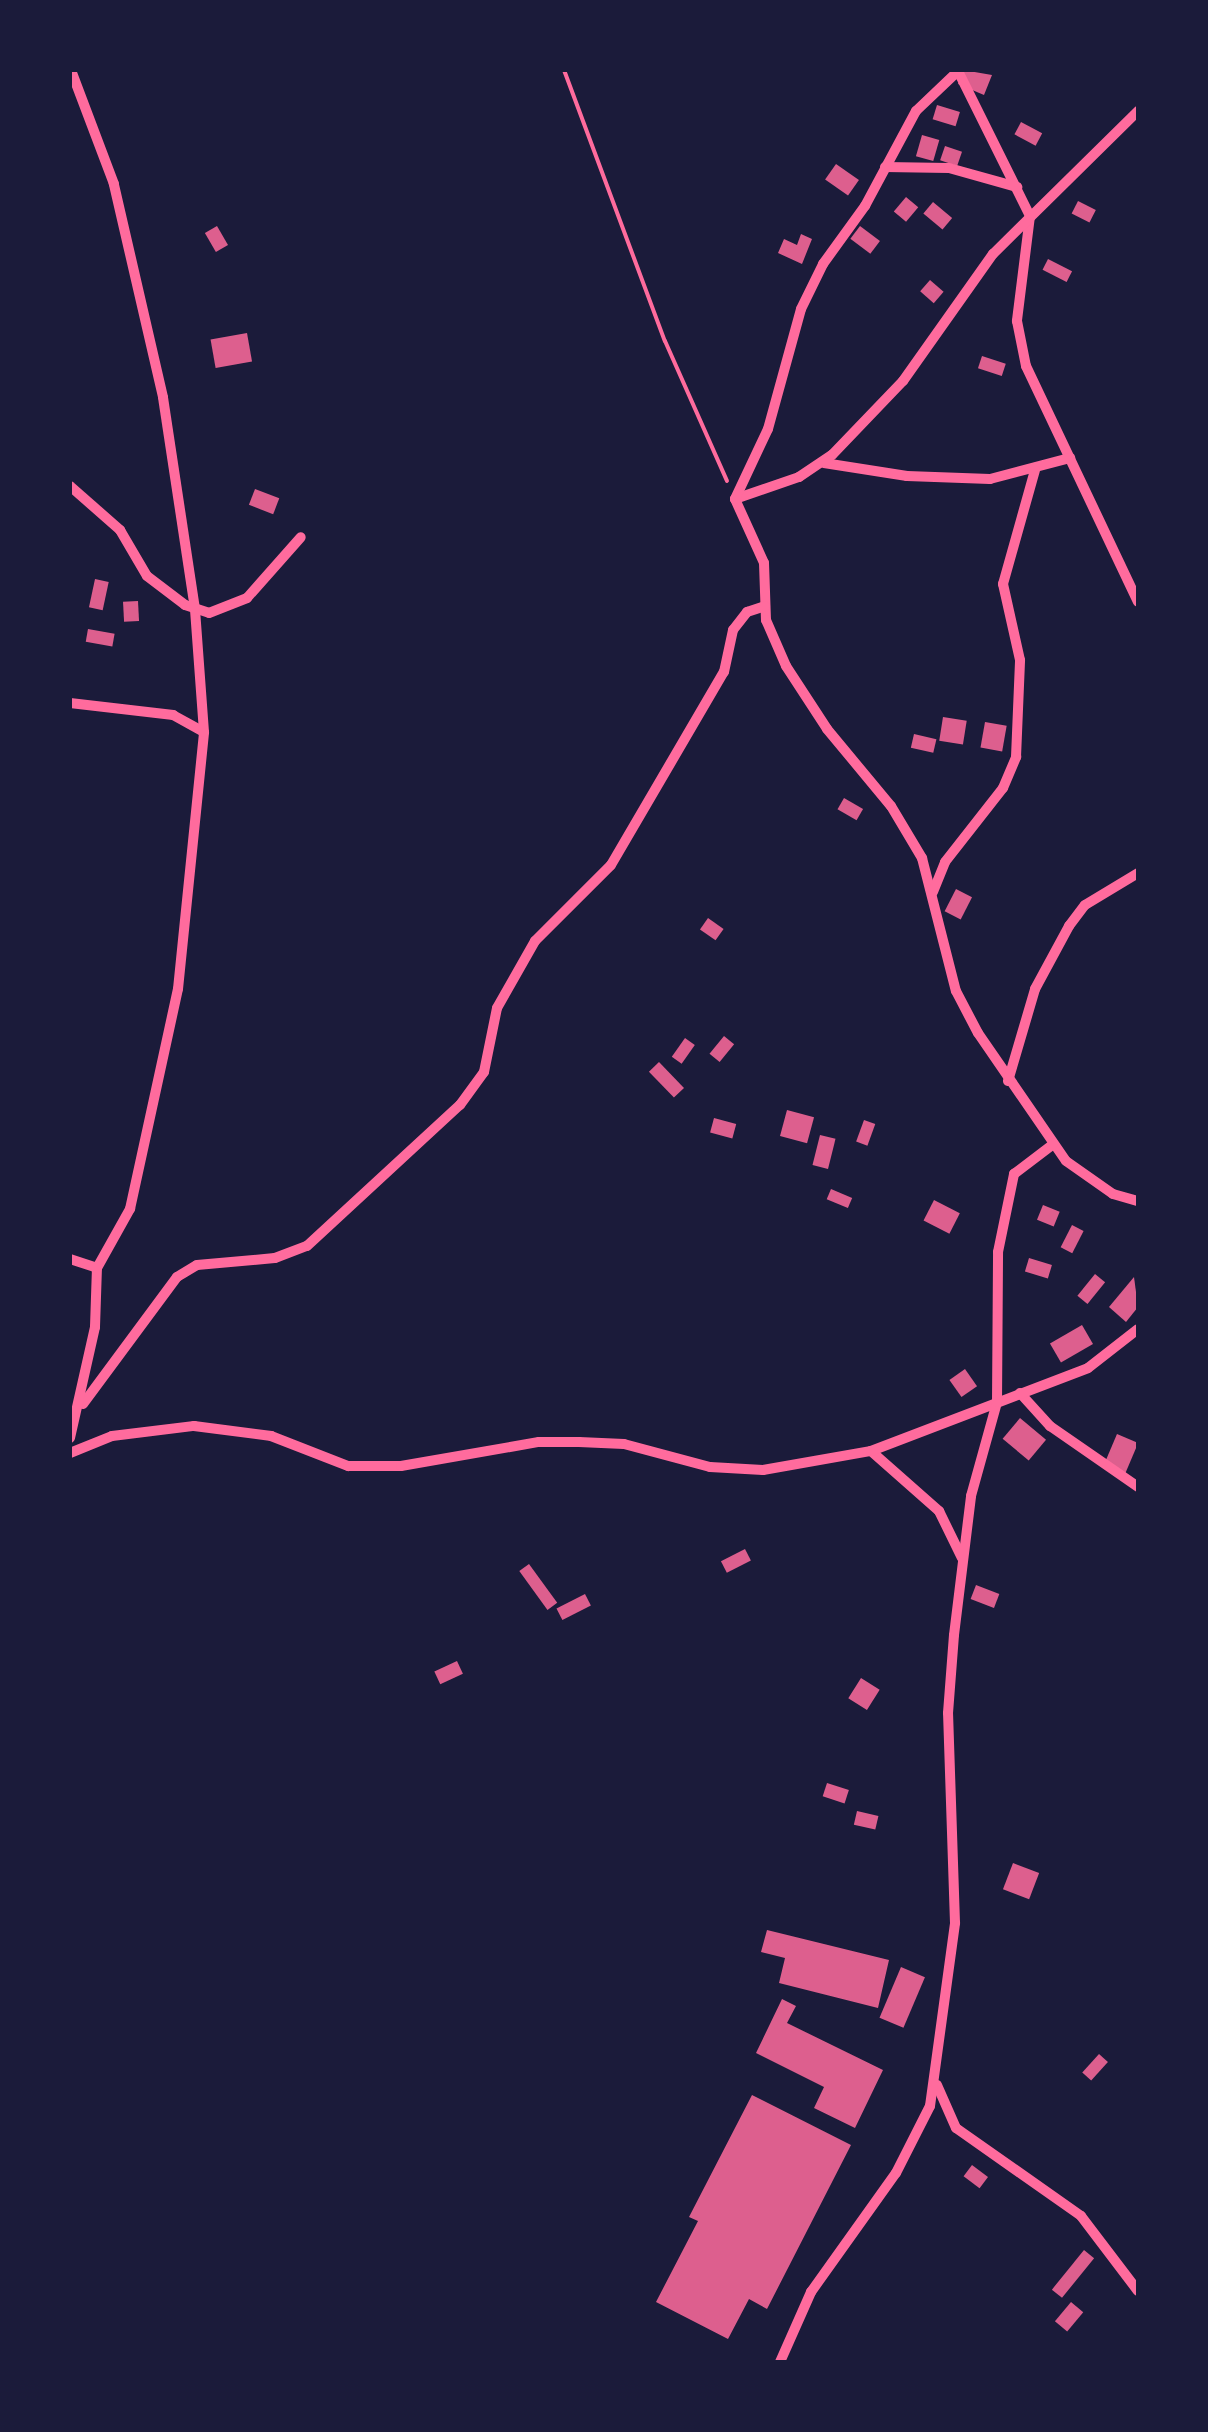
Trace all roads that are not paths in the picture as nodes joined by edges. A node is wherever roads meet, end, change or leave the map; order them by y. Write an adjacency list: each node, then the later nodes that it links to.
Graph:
1 (71, 70): 15 (street)
2 (959, 71): 4 (street); 5 (street)
3 (1138, 110): 6 (street)
4 (886, 167): 5 (street); 11 (street)
5 (1017, 187): 6 (street)
6 (1030, 216): 7 (street); 8 (street)
7 (1070, 458): 9 (street); 13 (street)
8 (824, 462): 9 (street); 11 (street)
9 (1034, 470): 19 (street)
10 (70, 486): 15 (street)
11 (736, 499): 14 (street)
12 (300, 537): 15 (street)
13 (1138, 602)
14 (765, 606): 19 (street); 28 (street)
15 (195, 609): 17 (street)
16 (70, 703): 17 (street)
17 (204, 732): 24 (street)
18 (1138, 874): 20 (street)
19 (933, 892): 20 (street)
20 (1008, 1081): 21 (street)
21 (1052, 1146): 22 (street); 27 (street)
22 (1138, 1201)
23 (70, 1259): 24 (street)
24 (96, 1268): 28 (street)
25 (1138, 1329): 26 (street)
26 (1020, 1394): 27 (street); 32 (street)
27 (997, 1402): 30 (street); 33 (street)
28 (75, 1420): 29 (street)
29 (70, 1438)
30 (871, 1450): 31 (street); 33 (street)
31 (70, 1453)
32 (1138, 1488)
33 (963, 1559): 34 (street)
34 (936, 2079): 35 (street); 36 (street)
35 (1138, 2291)
36 (780, 2362)

